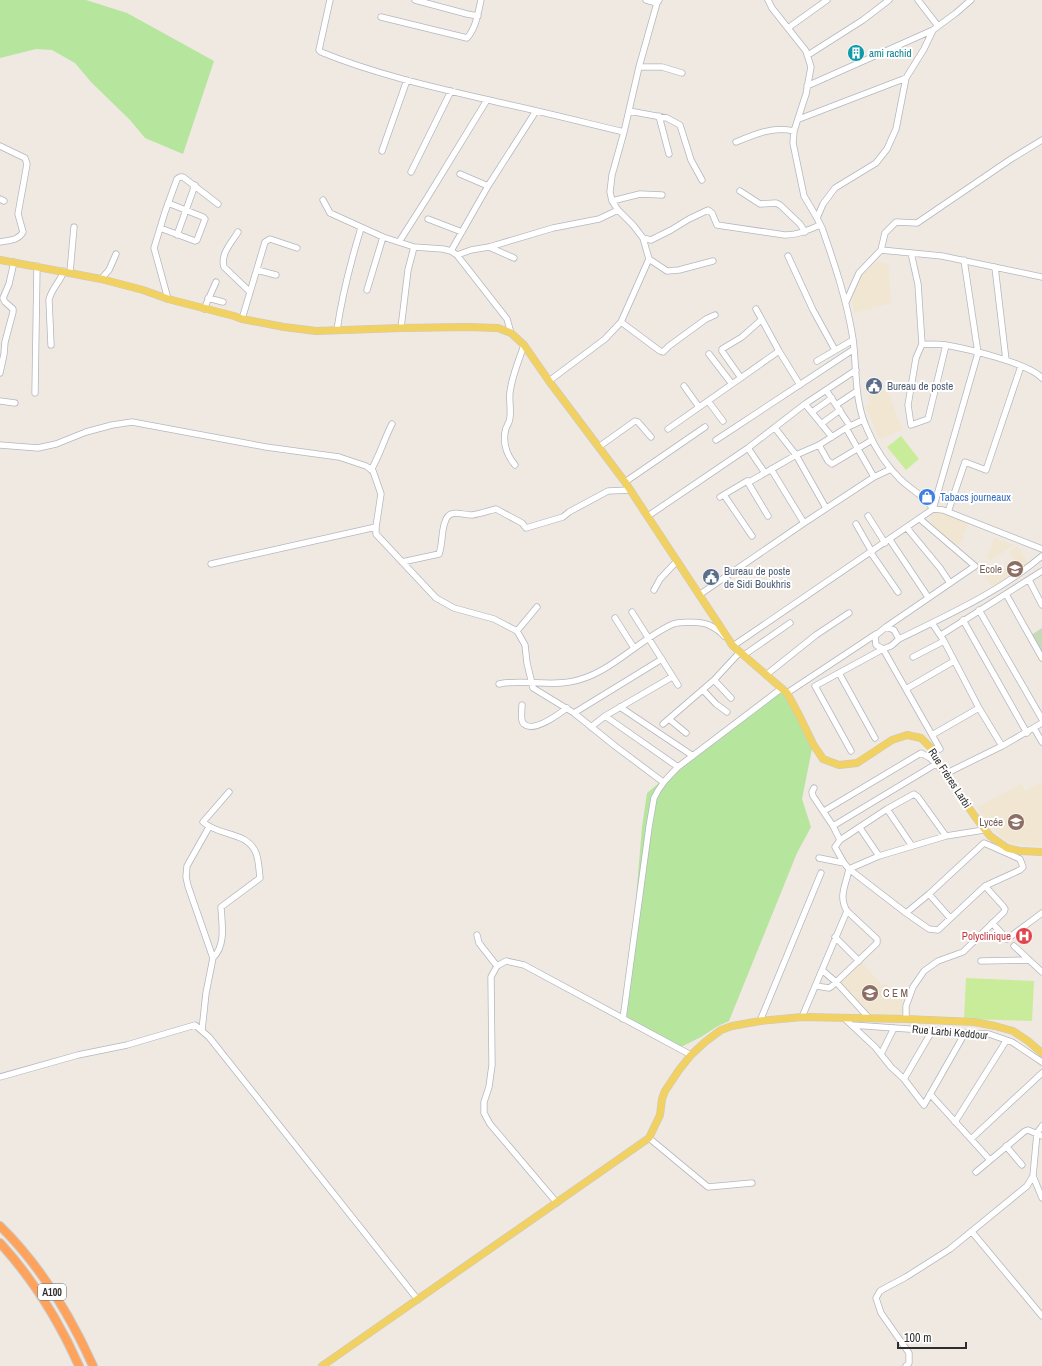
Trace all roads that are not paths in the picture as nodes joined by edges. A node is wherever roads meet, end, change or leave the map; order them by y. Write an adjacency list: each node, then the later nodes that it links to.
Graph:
1 (330, 0): 19 (street)
2 (415, 0): 11 (street)
3 (481, 0): 11 (street)
4 (646, 0): 10 (street)
5 (768, 0): 13 (street)
6 (827, 0): 13 (street)
7 (889, 0): 15 (street)
8 (918, 0): 14 (street)
9 (970, 0): 14 (street)
10 (658, 2): 16 (street)
11 (478, 16): 12 (street)
12 (381, 17)
13 (788, 28): 15 (street)
14 (936, 28): 18 (street); 20 (street)
15 (808, 55): 20 (street)
16 (639, 67): 17 (street); 24 (street)
17 (682, 73)
18 (906, 78): 26 (street); 47 (street)
19 (407, 80): 21 (street); 32 (street)
20 (807, 86): 26 (street)
21 (451, 92): 22 (street); 34 (street)
22 (487, 100): 23 (street); 60 (street)
23 (536, 111): 28 (street); 38 (street)
24 (629, 111): 25 (street); 28 (street)
25 (659, 116): 33 (street); 36 (street)
26 (799, 119): 27 (street)
27 (794, 131): 30 (street); 47 (street)
28 (624, 132): 42 (street)
29 (1042, 140): 64 (street)
30 (736, 142)
31 (0, 146): 59 (street)
32 (382, 151)
33 (670, 154)
34 (411, 172)
35 (460, 174): 38 (street)
36 (702, 180)
37 (195, 185): 43 (street); 44 (street); 45 (street)
38 (488, 186): 54 (street)
39 (740, 191): 55 (street)
40 (662, 196): 42 (street)
41 (323, 200): 52 (street)
42 (612, 201): 46 (street)
43 (168, 203): 45 (street); 51 (street)
44 (218, 204)
45 (186, 210): 56 (street); 56 (street)
46 (618, 210): 58 (street); 61 (street)
47 (817, 218): 49 (street)
48 (428, 219): 54 (street)
49 (820, 225): 55 (street); 90 (street)
50 (74, 227): 79 (street)
51 (160, 228): 56 (street); 87 (street)
52 (361, 228): 57 (street); 98 (street)
53 (238, 232): 85 (street)
54 (462, 232): 65 (street)
55 (805, 232): 58 (street)
56 (177, 235)
57 (383, 237): 60 (street); 84 (street)
58 (643, 238): 71 (street)
59 (0, 242)
60 (399, 242): 62 (street)
61 (489, 246): 68 (street); 70 (street)
62 (414, 247): 65 (street); 97 (street)
63 (297, 248): 78 (street)
64 (881, 250): 66 (street); 90 (street)
65 (451, 251): 68 (street)
66 (911, 253): 73 (street); 102 (street)
67 (116, 254): 82 (street)
68 (457, 255): 99 (street)
69 (788, 256): 106 (street)
70 (514, 258)
71 (649, 259): 74 (street); 96 (street)
72 (0, 260): 75 (main road)
73 (964, 260): 77 (street); 108 (street)
74 (713, 261)
75 (14, 262): 76 (main road); 88 (street)
76 (37, 266): 79 (main road); 123 (street)
77 (995, 267): 81 (street); 110 (street)
78 (257, 270): 80 (street); 85 (street)
79 (67, 272): 82 (main road); 101 (street)
80 (276, 276)
81 (1042, 277)
82 (101, 279): 87 (main road)
83 (216, 282): 86 (street)
84 (367, 290)
85 (250, 292): 94 (street)
86 (208, 298): 89 (street); 91 (street)
87 (168, 299): 91 (main road)
88 (2, 300): 114 (street)
89 (223, 302)
90 (846, 302): 100 (street)
91 (204, 309): 94 (main road)
92 (756, 310): 95 (street)
93 (715, 315): 96 (street)
94 (242, 319): 98 (main road)
95 (761, 320): 107 (street); 115 (street)
96 (621, 322): 117 (street)
97 (401, 328): 98 (main road); 99 (main road)
98 (337, 330)
99 (511, 333): 103 (main road)
100 (853, 340): 105 (street); 106 (street)
101 (52, 344)
102 (922, 344): 104 (street); 104 (street)
103 (524, 345): 117 (main road); 151 (street)
104 (946, 345): 108 (street)
105 (854, 349): 113 (street); 119 (street)
106 (835, 350): 111 (street)
107 (779, 351): 115 (street); 119 (street)
108 (978, 353): 110 (street); 161 (street)
109 (710, 354): 118 (street)
110 (1006, 360): 112 (street)
111 (817, 361)
112 (1021, 366): 116 (street); 162 (street)
113 (856, 370): 121 (street); 122 (street)
114 (0, 373)
115 (741, 378): 118 (street)
116 (1042, 378)
117 (549, 381): 147 (main road)
118 (732, 384): 126 (street)
119 (800, 385): 143 (street)
120 (684, 386): 130 (street)
121 (826, 390): 124 (street); 128 (street)
122 (857, 391): 129 (street); 133 (street)
123 (34, 393)
124 (832, 398): 129 (street); 132 (street)
125 (0, 401): 127 (street)
126 (708, 401): 130 (street); 134 (street)
127 (15, 404)
128 (805, 404): 132 (street); 139 (street)
129 (836, 405): 131 (street)
130 (699, 407): 140 (street)
131 (840, 410): 136 (street); 138 (street)
132 (812, 412): 136 (street)
133 (863, 420): 138 (street); 144 (street)
134 (723, 421)
135 (392, 424): 154 (street)
136 (821, 424): 142 (street)
137 (705, 427): 158 (street)
138 (848, 427): 142 (street); 149 (street)
139 (775, 428): 148 (street); 150 (street)
140 (668, 429)
141 (651, 437): 147 (street)
142 (832, 437): 146 (street)
143 (716, 440)
144 (872, 440): 149 (street); 153 (street)
145 (0, 445): 154 (street)
146 (819, 445): 149 (street); 150 (street)
147 (600, 446): 158 (main road)
148 (748, 448): 155 (street); 163 (street)
149 (857, 448): 156 (street)
150 (796, 455): 152 (street); 160 (street)
151 (515, 465)
152 (771, 469): 155 (street); 167 (street)
153 (891, 469): 156 (street); 161 (street)
154 (371, 470): 169 (street)
155 (765, 473): 157 (street)
156 (874, 477): 160 (street)
157 (747, 481): 164 (street); 171 (street)
158 (625, 482): 159 (main road)
159 (630, 490): 163 (main road); 177 (street)
160 (826, 508): 167 (street)
161 (933, 510): 162 (street); 166 (street)
162 (948, 512): 173 (street)
163 (648, 516): 176 (main road)
164 (768, 516)
165 (868, 516): 172 (street)
166 (920, 519): 170 (street); 181 (street)
167 (804, 523): 185 (street)
168 (856, 524): 174 (street)
169 (376, 527): 177 (street); 178 (street)
170 (906, 528): 172 (street); 181 (street)
171 (752, 536)
172 (888, 541): 174 (street); 186 (street)
173 (1042, 549)
174 (872, 552): 183 (street); 202 (street)
175 (1042, 556): 195 (street)
176 (677, 560): 182 (street); 185 (main road)
177 (402, 562): 197 (street)
178 (211, 564)
179 (1042, 571): 180 (street)
180 (1029, 580): 184 (street); 187 (street)
181 (950, 583): 186 (street)
182 (654, 590)
183 (898, 592)
184 (1006, 594): 189 (street); 207 (street)
185 (699, 595): 202 (main road)
186 (928, 598): 196 (street)
187 (1042, 605)
188 (537, 607): 197 (street)
189 (980, 610): 193 (street); 229 (street)
190 (632, 612): 200 (street)
191 (849, 613): 211 (street)
192 (614, 618): 203 (street)
193 (963, 620): 198 (street); 235 (street)
194 (790, 622): 205 (street)
195 (932, 622): 198 (street); 199 (street)
196 (886, 627): 199 (street); 204 (street); 219 (street)
197 (518, 631): 214 (street)
198 (940, 634): 201 (street)
199 (899, 638): 204 (street)
200 (648, 639): 202 (street); 203 (street); 208 (street)
201 (944, 641): 206 (street); 209 (street)
202 (733, 646): 205 (main road)
203 (634, 648): 214 (street)
204 (883, 650): 210 (street); 217 (street)
205 (742, 653): 211 (main road); 213 (street)
206 (913, 657)
207 (1042, 658)
208 (662, 659): 212 (street); 226 (street)
209 (954, 661): 217 (street); 224 (street)
210 (839, 673): 237 (street); 241 (street)
211 (766, 675): 219 (main road)
212 (672, 677): 216 (street); 222 (street)
213 (714, 680): 218 (street); 220 (street)
214 (531, 683): 215 (street); 223 (street)
215 (499, 684)
216 (678, 685)
217 (906, 689): 236 (street)
218 (703, 690): 225 (street); 228 (street)
219 (784, 691): 242 (street); 243 (main road, Rue Frères Larbi)
220 (731, 698)
221 (522, 705): 223 (street)
222 (620, 707): 227 (street); 242 (street)
223 (567, 708): 226 (street)
224 (979, 708): 236 (street); 239 (street)
225 (727, 712)
226 (574, 713): 232 (street)
227 (605, 716): 232 (street); 244 (street)
228 (669, 719): 231 (street); 234 (street)
229 (1042, 719)
230 (1042, 723): 233 (street)
231 (663, 724)
232 (591, 727): 247 (street)
233 (1034, 728): 235 (street); 238 (street)
234 (686, 733)
235 (1027, 733): 239 (street)
236 (932, 735): 240 (street)
237 (875, 738)
238 (1042, 742)
239 (1002, 746): 245 (street)
240 (940, 749)
241 (851, 751)
242 (693, 756): 244 (street)
243 (937, 762): 245 (main road, Rue Frères Larbi); 246 (street); 251 (street); 252 (street)
244 (678, 767): 247 (street)
245 (945, 774): 246 (main road, Rue Frères Larbi)
246 (950, 780): 255 (main road, Rue Frères Larbi)
247 (663, 782): 289 (street)
248 (814, 788): 251 (street)
249 (229, 792): 253 (street)
250 (887, 810): 254 (street); 256 (street); 260 (street)
251 (824, 811): 252 (street)
252 (833, 826): 258 (street)
253 (209, 827): 277 (street); 277 (street)
254 (860, 828): 258 (street); 262 (street)
255 (984, 830): 256 (street); 257 (main road, Rue Frères Larbi)
256 (946, 836): 260 (street)
257 (990, 836): 259 (street); 261 (main road, Rue Frères Larbi)
258 (840, 840): 264 (street)
259 (984, 843): 267 (street); 268 (street)
260 (912, 846): 262 (street)
261 (1042, 852)
262 (879, 856): 265 (street)
263 (819, 858): 264 (street)
264 (844, 863): 265 (street)
265 (849, 869): 269 (street); 270 (street)
266 (821, 873): 291 (street)
267 (985, 886): 272 (street); 273 (street)
268 (929, 894): 270 (street); 272 (street)
269 (847, 911): 275 (street); 278 (street)
270 (906, 913): 272 (street)
271 (1042, 913): 273 (street)
272 (950, 918)
273 (992, 923): 290 (street)
274 (477, 935): 281 (street)
275 (835, 937): 278 (street); 282 (street)
276 (1014, 946): 279 (street)
277 (213, 958): 294 (street)
278 (859, 960): 284 (street)
279 (1029, 960): 280 (street); 283 (street)
280 (981, 961)
281 (497, 966): 289 (street); 318 (street)
282 (822, 970): 284 (street); 285 (street)
283 (1042, 972)
284 (836, 982): 285 (street); 288 (street)
285 (816, 986): 286 (street)
286 (802, 1017): 287 (main road); 291 (main road)
287 (844, 1018): 288 (main road); 292 (street)
288 (869, 1018): 290 (main road)
289 (623, 1019): 300 (street)
290 (906, 1019): 298 (main road)
291 (760, 1021): 300 (main road)
292 (852, 1025): 293 (street, Rue Larbi Keddour); 299 (street)
293 (894, 1028): 295 (street, Rue Larbi Keddour); 299 (street)
294 (202, 1030): 303 (street); 322 (street)
295 (932, 1031): 296 (street, Rue Larbi Keddour); 304 (street)
296 (965, 1033): 297 (street, Rue Larbi Keddour); 305 (street)
297 (1006, 1041): 301 (street, Rue Larbi Keddour); 306 (street)
298 (1042, 1053)
299 (881, 1054): 304 (street)
300 (691, 1055): 309 (main road)
301 (1042, 1062)
302 (1042, 1073): 310 (street)
303 (0, 1077)
304 (904, 1079): 305 (street)
305 (930, 1094): 306 (street)
306 (955, 1122): 310 (street)
307 (1042, 1126): 308 (street)
308 (1039, 1135): 311 (street); 315 (street)
309 (649, 1138): 316 (street); 318 (main road)
310 (971, 1140): 312 (street)
311 (1006, 1146): 312 (street); 313 (street)
312 (990, 1160): 314 (street)
313 (1022, 1164)
314 (976, 1172)
315 (1033, 1176): 317 (street); 320 (street)
316 (752, 1183)
317 (1042, 1198)
318 (557, 1203): 322 (main road)
319 (0, 1226): 325 (highway, A100 / A100)
320 (972, 1232): 323 (street); 327 (street)
321 (0, 1243): 324 (highway, A100 / A100)
322 (418, 1300): 326 (main road)
323 (1042, 1316)
324 (79, 1366)
325 (93, 1366)
326 (322, 1366)
327 (906, 1366)

